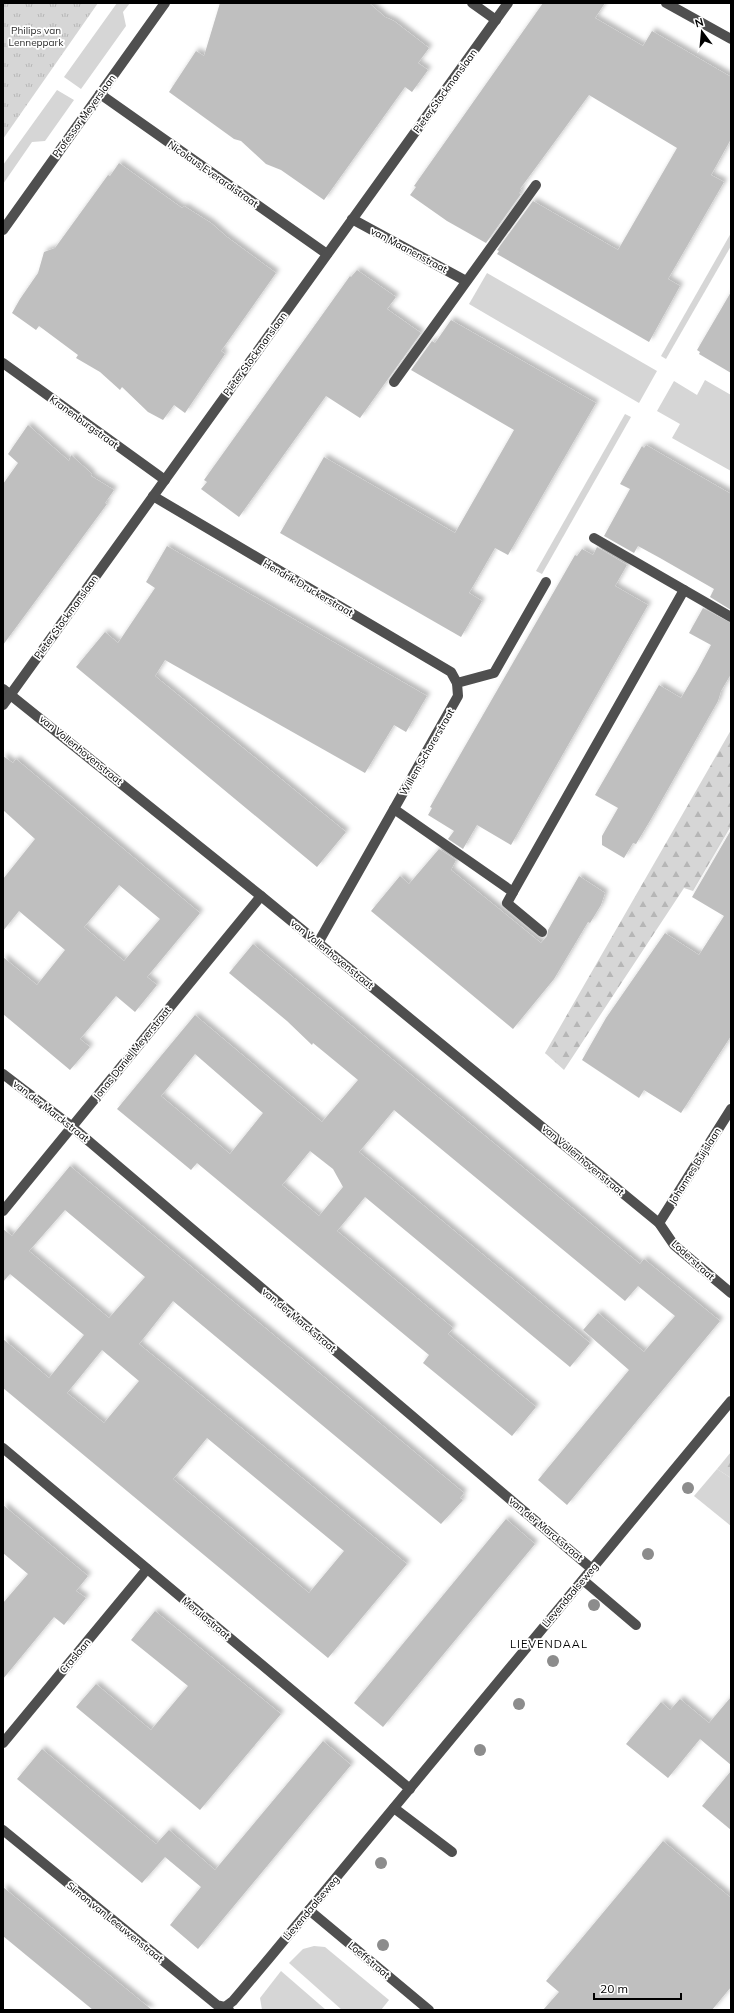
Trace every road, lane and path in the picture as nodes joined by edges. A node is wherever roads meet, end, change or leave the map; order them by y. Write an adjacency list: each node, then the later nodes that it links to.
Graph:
1 (165, 3): 7 (street, Professor Meyerslaan)
2 (472, 3): 5 (street)
3 (508, 3): 5 (street, Pieter Stockmanslaan)
4 (666, 3): 6 (street)
5 (496, 20): 9 (street, Pieter Stockmanslaan)
6 (731, 39)
7 (100, 94): 10 (street, Professor Meyerslaan); 11 (street, Nicolaus Everardistraat)
8 (536, 185): 12 (street)
9 (352, 220): 11 (street, Pieter Stockmanslaan); 12 (street, van Maanenstraat)
10 (3, 230)
11 (327, 254): 15 (street, Pieter Stockmanslaan)
12 (466, 281): 14 (street)
13 (3, 363): 15 (street, Kranenburgstraat)
14 (394, 382)
15 (165, 480): 16 (street, Pieter Stockmanslaan)
16 (153, 496): 21 (street, Hendrik Druckerstraat); 22 (street, Pieter Stockmanslaan)
17 (594, 538): 19 (street)
18 (546, 582): 21 (street)
19 (684, 590): 20 (street); 25 (street)
20 (731, 617)
21 (457, 684): 24 (street, Willem Schorerstraat)
22 (7, 691): 23 (street, Pieter Stockmanslaan); 26 (street, van Vollenhovenstraat)
23 (3, 705)
24 (394, 809): 25 (street); 28 (street, Willem Schorerstraat)
25 (513, 892): 27 (street)
26 (261, 896): 28 (street, van Vollenhovenstraat); 31 (street, Jonas Daniël Meyerstraat)
27 (542, 932)
28 (318, 943): 33 (street, van Vollenhovenstraat)
29 (3, 1074): 31 (street, van der Marckstraat)
30 (731, 1109): 33 (street, Johannes Buijslaan)
31 (71, 1126): 32 (street, Jonas Daniël Meyerstraat); 38 (street, van der Marckstraat)
32 (3, 1212)
33 (659, 1223): 34 (street, Loderstraat)
34 (731, 1293)
35 (731, 1401): 38 (street, Lievendaalseweg)
36 (3, 1448): 37 (street, Merulastraat)
37 (147, 1569): 41 (street, Craslaan); 42 (street, Merulastraat)
38 (592, 1569): 39 (street, Lievendaalseweg)
39 (583, 1580): 40 (street); 42 (street, Lievendaalseweg)
40 (636, 1625)
41 (3, 1743)
42 (410, 1788): 43 (street, Lievendaalseweg)
43 (394, 1808): 45 (street); 46 (street, Lievendaalseweg)
44 (3, 1830): 47 (street, Simon van Leeuwenstraat)
45 (452, 1852)
46 (309, 1910): 47 (street, Lievendaalseweg); 48 (street, Loeffstraat)
47 (227, 2008)
48 (429, 2010)

